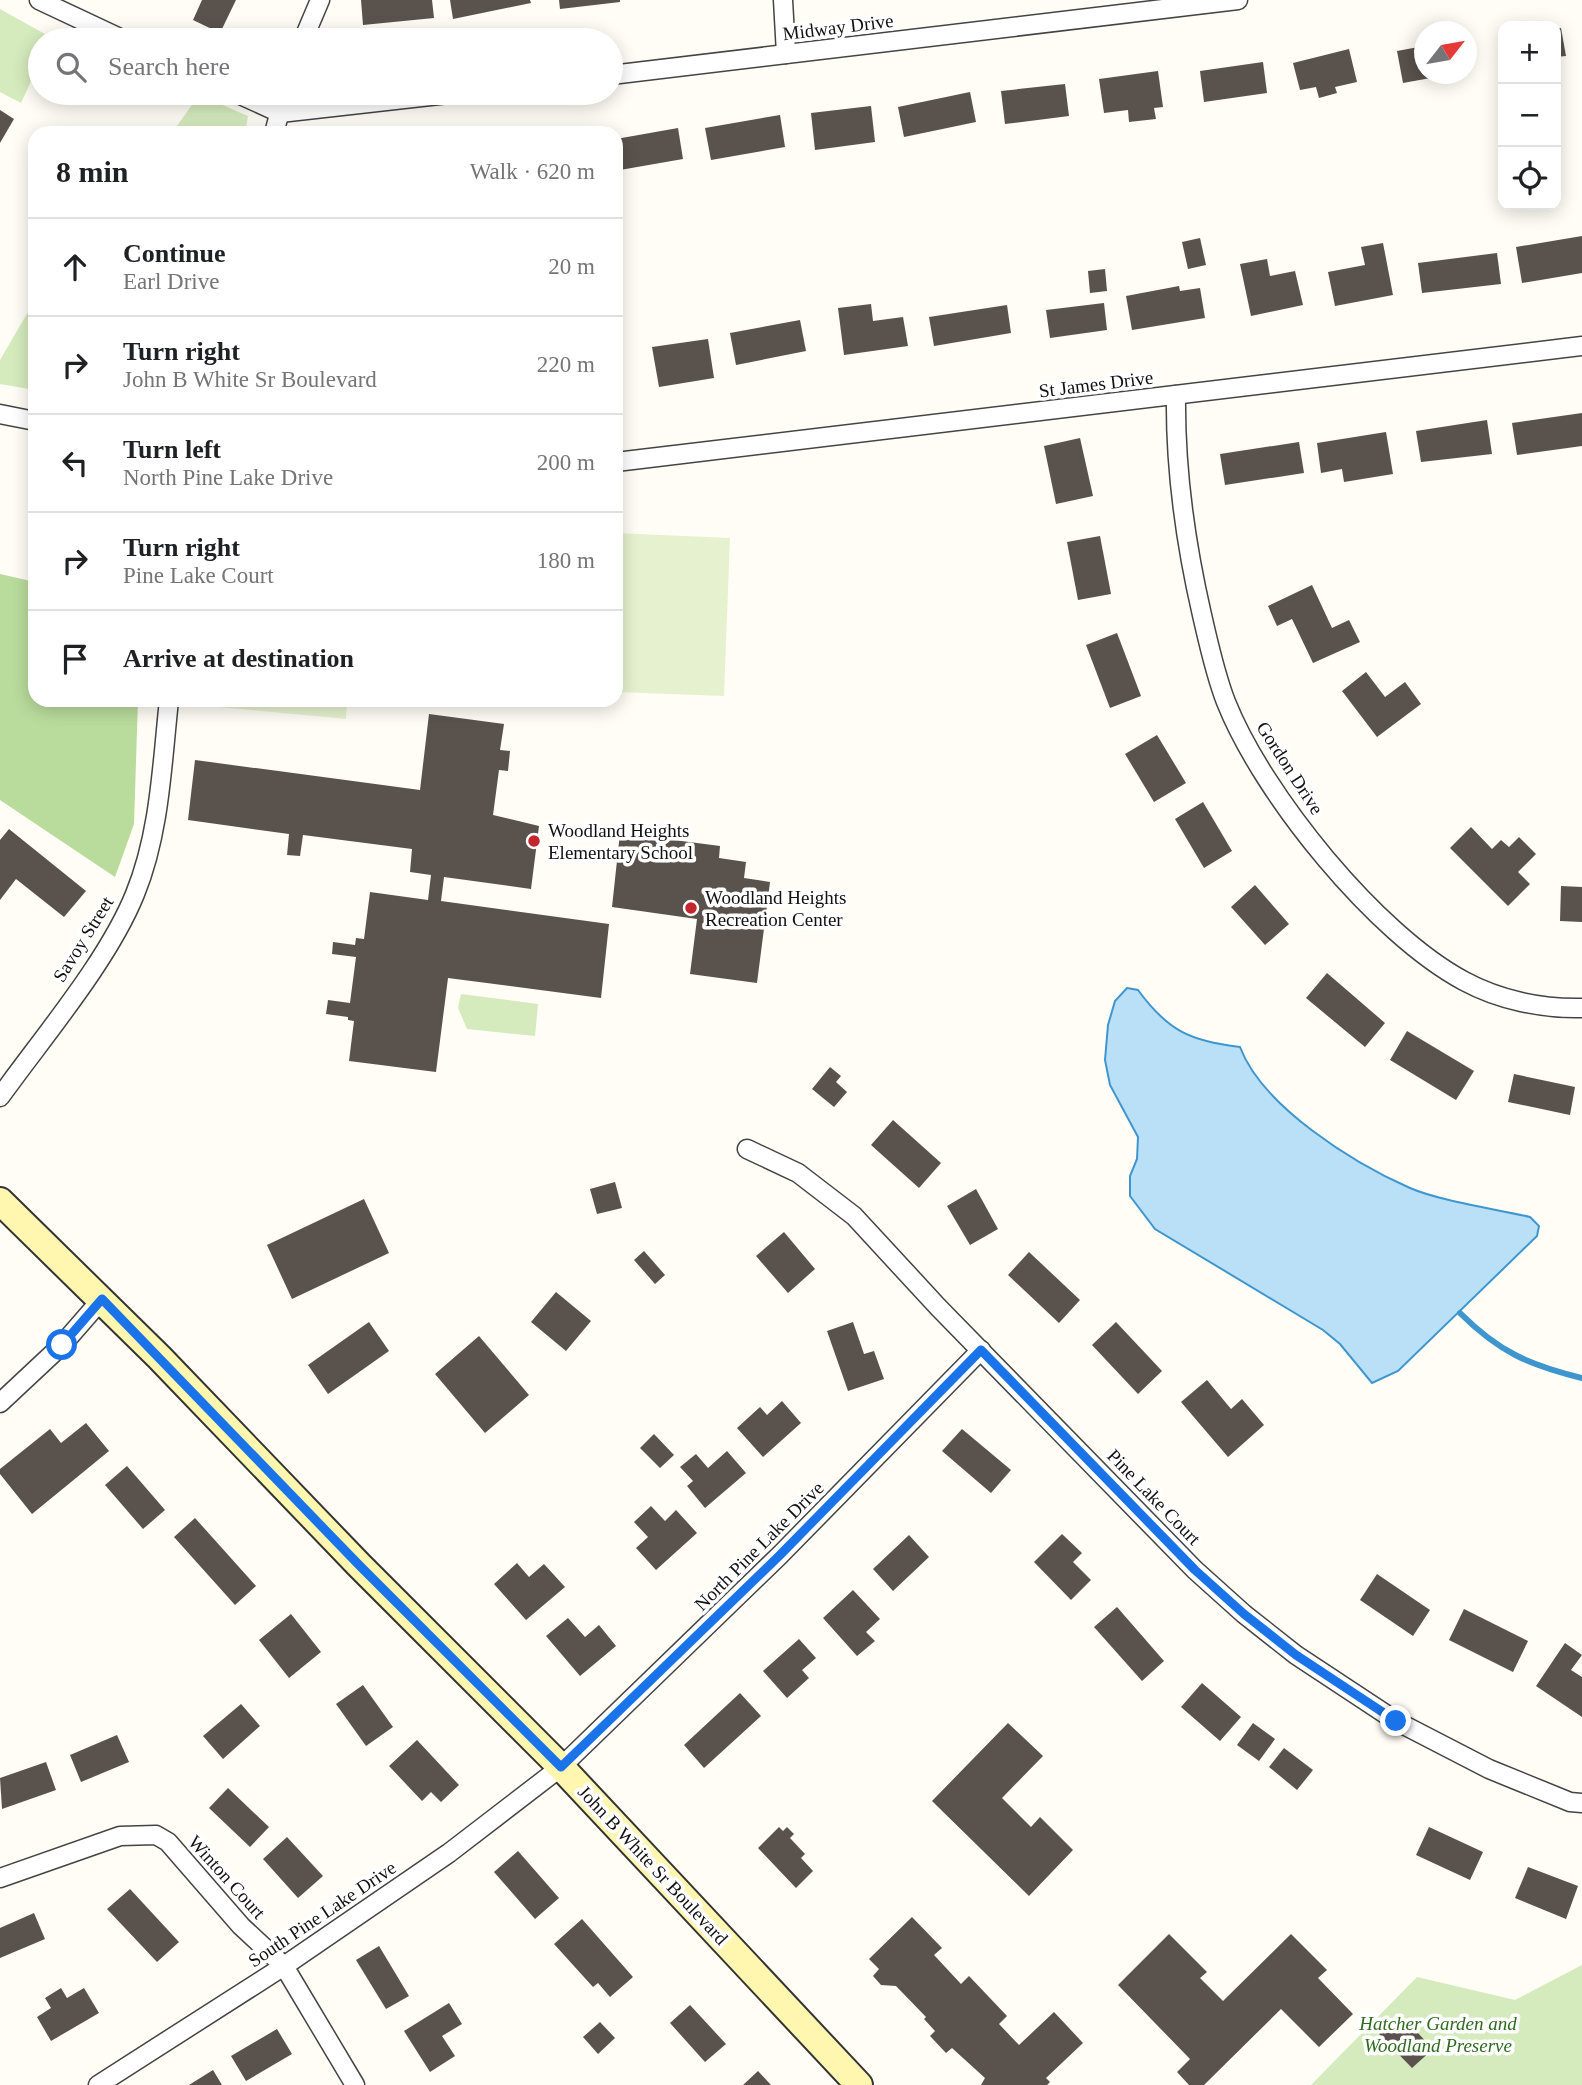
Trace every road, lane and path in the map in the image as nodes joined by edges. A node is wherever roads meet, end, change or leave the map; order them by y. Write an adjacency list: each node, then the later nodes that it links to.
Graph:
1 (39, 0): 5 (street)
2 (320, 0): 6 (street)
3 (783, 0): 7 (street)
4 (1238, 0): 7 (street, Midway Drive)
5 (98, 28)
6 (308, 28)
7 (786, 54): 8 (street, Midway Drive)
8 (623, 74)
9 (262, 105): 12 (street)
10 (282, 105): 12 (street)
11 (351, 105): 12 (street)
12 (280, 113): 13 (street)
13 (276, 126)
14 (1582, 346): 15 (street, St James Drive)
15 (1176, 395): 18 (street, St James Drive); 20 (street, Gordon Drive)
16 (0, 414): 17 (street)
17 (28, 420)
18 (623, 461)
19 (168, 707): 21 (street, Savoy Street)
20 (1582, 1008)
21 (0, 1097)
22 (747, 1149): 25 (street, Pine Lake Court)
23 (0, 1201): 24 (main road, John B White Sr Boulevard)
24 (102, 1299): 26 (street); 27 (main road, John B White Sr Boulevard)
25 (981, 1350): 27 (street, North Pine Lake Drive); 28 (street, Pine Lake Court)
26 (0, 1403)
27 (561, 1767): 30 (street, South Pine Lake Drive); 33 (main road, John B White Sr Boulevard)
28 (1582, 1803)
29 (0, 1878): 30 (street, Winton Court)
30 (284, 1966): 31 (street, South Pine Lake Drive); 32 (street, Winton Court)
31 (98, 2085)
32 (355, 2085)
33 (859, 2085)

